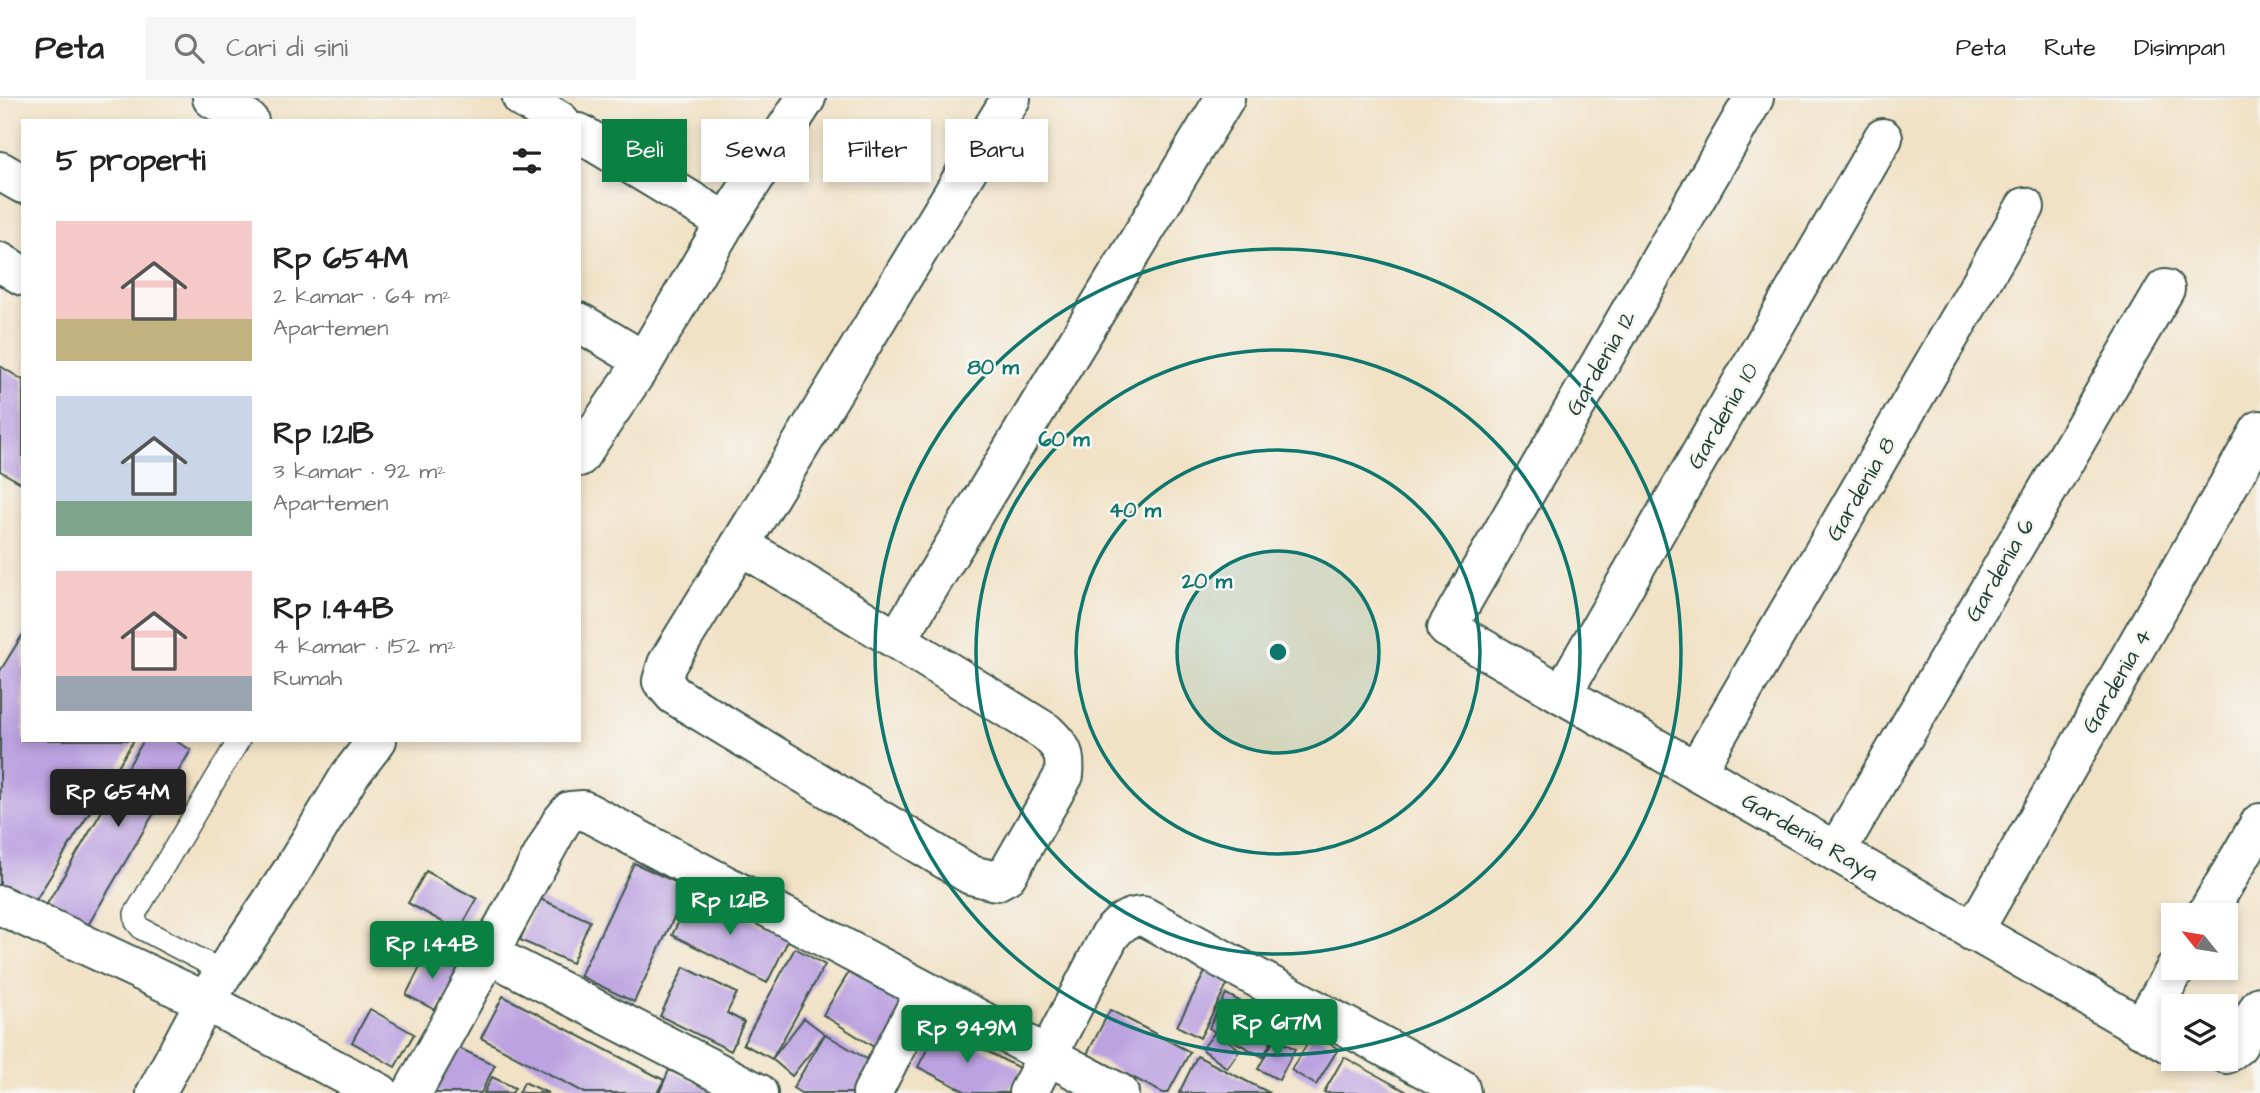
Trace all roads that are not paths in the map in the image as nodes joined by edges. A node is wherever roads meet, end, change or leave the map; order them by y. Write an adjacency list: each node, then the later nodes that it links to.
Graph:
1 (212, 98): 7 (street)
2 (522, 98): 8 (street)
3 (806, 98): 14 (street)
4 (1011, 98): 22 (street)
5 (1754, 98): 23 (street, Gardenia 12)
6 (1213, 102): 24 (street)
7 (246, 119)
8 (557, 119)
9 (581, 134): 14 (street)
10 (1883, 138): 25 (street, Gardenia 10)
11 (0, 171): 12 (street)
12 (21, 183)
13 (2025, 207): 28 (street, Gardenia 8)
14 (726, 222): 19 (street)
15 (0, 262): 16 (street)
16 (21, 275)
17 (2165, 289): 30 (street, Gardenia 6)
18 (581, 323): 19 (street)
19 (644, 361): 21 (street)
20 (2260, 430): 33 (street, Gardenia 4)
21 (581, 454)
22 (740, 545): 24 (street); 24 (street)
23 (1447, 628): 25 (street, Gardenia Raya)
24 (897, 640)
25 (1562, 694): 28 (street, Gardenia Raya)
26 (238, 742): 36 (lane)
27 (375, 742): 36 (street)
28 (1696, 771): 30 (street, Gardenia Raya)
29 (2260, 823): 31 (street)
30 (1836, 852): 33 (street, Gardenia Raya)
31 (2213, 903)
32 (0, 905): 36 (street)
33 (1973, 932): 39 (street, Gardenia Raya)
34 (489, 954): 37 (street); 44 (street); 45 (street)
35 (2173, 980): 39 (street)
36 (214, 987): 42 (street); 43 (street)
37 (925, 991): 41 (street); 46 (street)
38 (2260, 1006): 40 (street)
39 (2157, 1037)
40 (2238, 1045)
41 (1048, 1055): 47 (street); 48 (street); 49 (street)
42 (156, 1093)
43 (380, 1093)
44 (412, 1093)
45 (758, 1093)
46 (872, 1093)
47 (1028, 1093)
48 (1119, 1093)
49 (1461, 1093)

